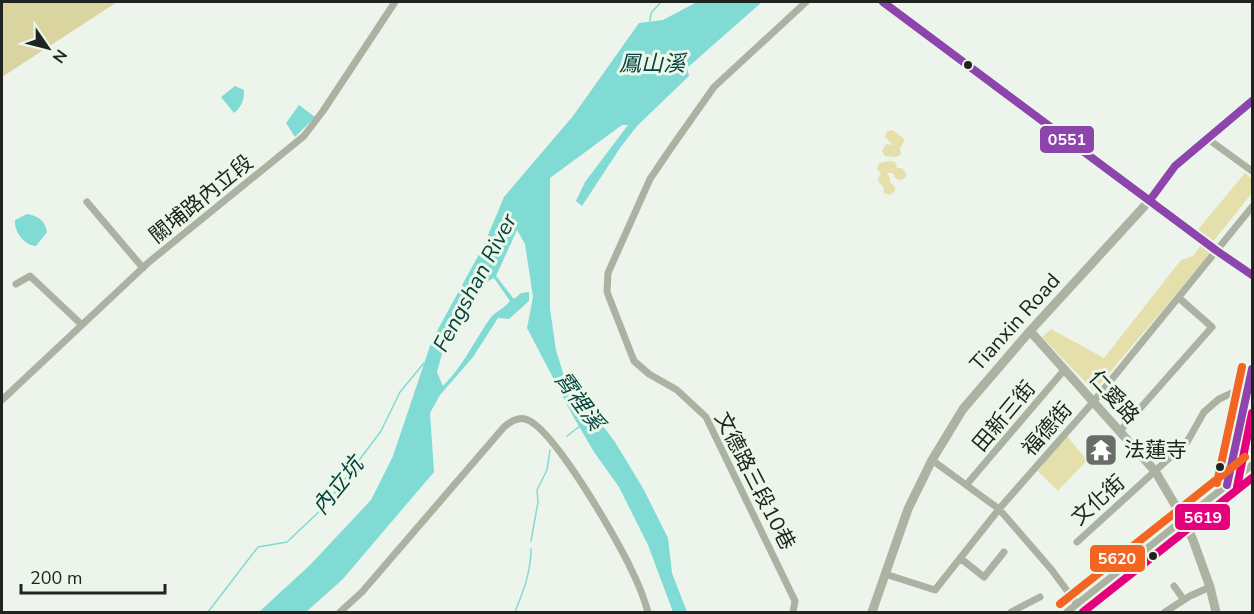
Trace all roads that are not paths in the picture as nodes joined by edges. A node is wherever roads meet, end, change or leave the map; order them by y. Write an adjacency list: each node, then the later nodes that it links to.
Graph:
1 (394, 2): 11 (street, 關埔路內立段)
2 (806, 2): 41 (street, 文德路三段10巷)
3 (883, 2): 7 (main road)
4 (1252, 101): 5 (main road, Tianxin Road)
5 (1208, 139): 6 (street); 7 (main road, Tianxin Road)
6 (1252, 171)
7 (1150, 200): 10 (street); 16 (main road, Tianxin Road)
8 (87, 202): 11 (street)
9 (1252, 207): 10 (street, 福德街)
10 (1217, 251): 12 (street); 14 (street, 福德街)
11 (143, 268): 15 (street, 關埔路內立段)
12 (1252, 275)
13 (16, 284): 15 (street)
14 (1179, 298): 21 (street, 福德街); 22 (street)
15 (81, 324): 20 (street, 關埔路內立段)
16 (1030, 331): 17 (main road, 仁愛路); 23 (main road, Tianxin Road)
17 (1065, 369): 21 (main road, 仁愛路); 26 (street, 田新三街)
18 (1252, 369): 19 (street)
19 (1246, 395): 25 (street, 文化街); 27 (street)
20 (2, 400)
21 (1094, 401): 22 (main road, 仁愛路); 28 (street, 福德街)
22 (1120, 431): 25 (main road, 仁愛路)
23 (932, 460): 26 (street); 33 (main road, Tianxin Road)
24 (1252, 465): 27 (street)
25 (1155, 471): 29 (main road, 仁愛路); 30 (street, 文化街)
26 (967, 484): 28 (street)
27 (1227, 485): 29 (street)
28 (999, 509): 32 (street, 福德街); 38 (street)
29 (1184, 520): 35 (main road, 仁愛路); 38 (street)
30 (1077, 542)
31 (1004, 552): 32 (street)
32 (960, 558): 33 (street, 福德街)
33 (885, 574): 42 (main road, Tianxin Road)
34 (1174, 586): 37 (street)
35 (1210, 587): 37 (street); 46 (main road, 仁愛路)
36 (1040, 597): 43 (street)
37 (1184, 600): 45 (street)
38 (1077, 604): 44 (street)
39 (340, 612): 40 (street)
40 (648, 612)
41 (794, 612)
42 (872, 612)
43 (1011, 612)
44 (1067, 612)
45 (1165, 612)
46 (1216, 612)

